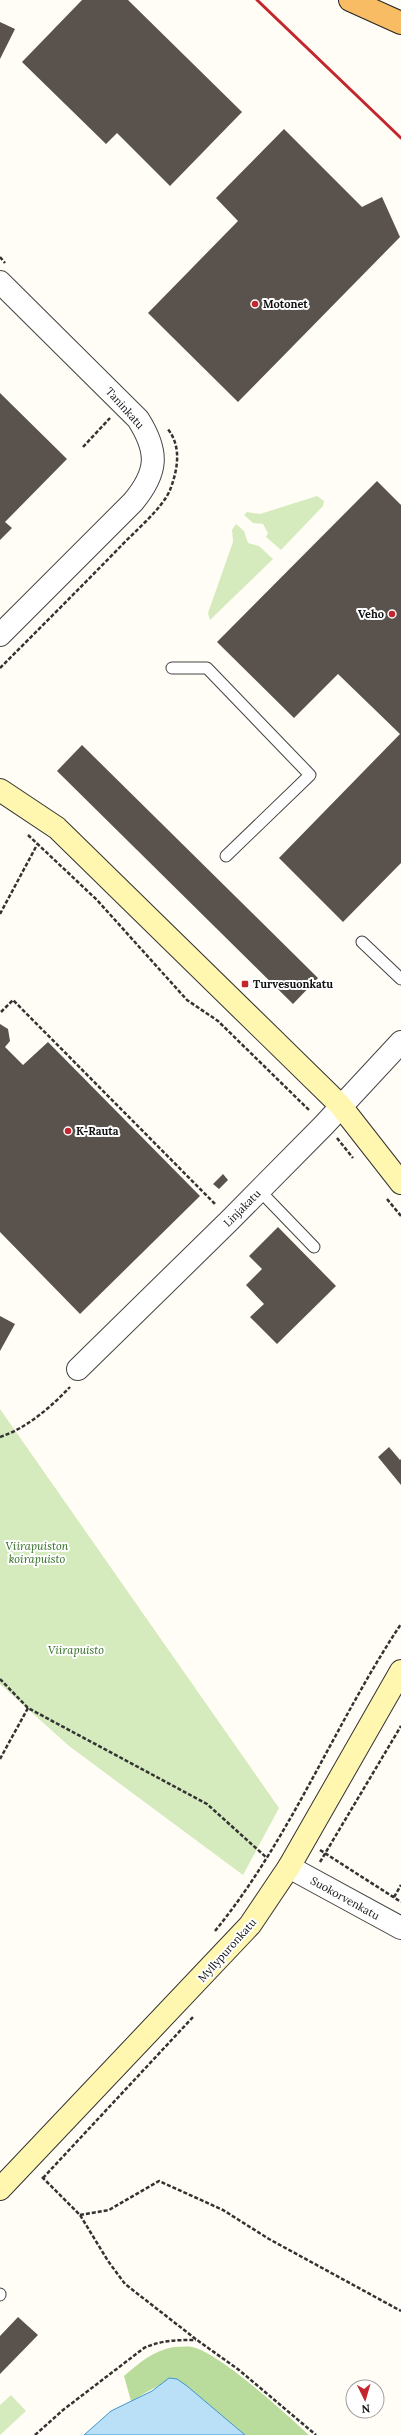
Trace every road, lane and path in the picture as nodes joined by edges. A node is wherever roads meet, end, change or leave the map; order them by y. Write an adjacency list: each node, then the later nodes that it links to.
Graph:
1 (350, 0): 2 (highway)
2 (401, 23)
3 (0, 258): 4 (path)
4 (6, 275): 6 (street, Taninkatu)
5 (163, 424): 7 (path)
6 (0, 635)
7 (0, 668)
8 (172, 668): 12 (lane)
9 (0, 790): 18 (main road)
10 (22, 830): 11 (path)
11 (38, 844): 13 (path); 19 (path)
12 (226, 856)
13 (0, 914)
14 (362, 942): 15 (lane)
15 (401, 979)
16 (0, 1013): 25 (path)
17 (401, 1042): 18 (street, Linjakatu)
18 (340, 1105): 19 (street, Linjakatu); 21 (main road)
19 (324, 1125): 20 (path); 22 (street, Linjakatu)
20 (358, 1164)
21 (401, 1182)
22 (259, 1190): 25 (street, Linjakatu); 26 (lane)
23 (382, 1193): 24 (path)
24 (401, 1216)
25 (230, 1220): 27 (street, Linjakatu)
26 (314, 1247)
27 (78, 1368): 28 (path)
28 (0, 1437)
29 (401, 1624): 34 (path)
30 (401, 1672): 35 (main road, Myllypuronkatu)
31 (0, 1679): 32 (path)
32 (28, 1708): 33 (path); 36 (path)
33 (0, 1759)
34 (284, 1828): 35 (path); 36 (path)
35 (305, 1841): 37 (main road, Myllypuronkatu); 39 (path)
36 (267, 1858): 42 (path)
37 (290, 1867): 41 (street, Suokorvenkatu); 43 (main road, Myllypuronkatu)
38 (401, 1884): 39 (path)
39 (394, 1897): 40 (path)
40 (401, 1902)
41 (401, 1928)
42 (213, 1932)
43 (26, 2161): 44 (main road, Myllypuronkatu); 45 (path)
44 (0, 2189)
45 (80, 2215): 46 (path); 47 (path)
46 (401, 2311)
47 (197, 2340): 48 (path); 49 (path)
48 (35, 2435)
49 (316, 2435)

